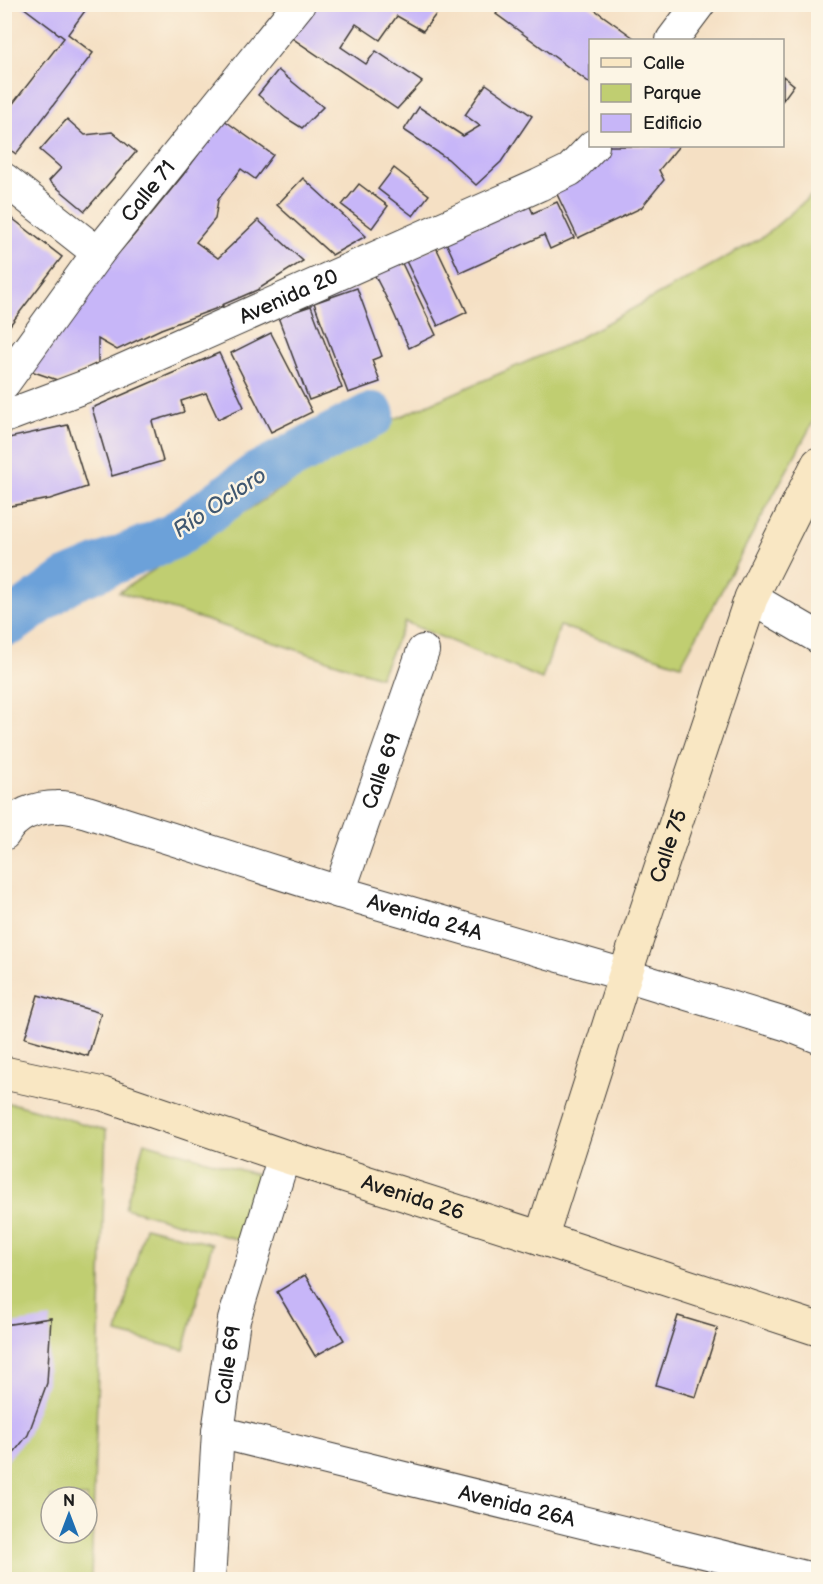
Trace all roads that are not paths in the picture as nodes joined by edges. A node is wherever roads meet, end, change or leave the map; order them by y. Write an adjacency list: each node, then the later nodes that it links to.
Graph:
1 (299, 4): 6 (street, Calle 71)
2 (699, 4): 3 (street)
3 (673, 39)
4 (592, 147): 8 (street, Avenida 20)
5 (4, 178): 6 (street)
6 (98, 253): 7 (street, Calle 71)
7 (4, 383)
8 (4, 417)
9 (819, 464): 10 (street, Calle 75)
10 (752, 598): 11 (street); 15 (street, Calle 75)
11 (819, 638)
12 (423, 651): 14 (street, Calle 69)
13 (4, 834): 14 (street, Avenida 24A)
14 (339, 892): 15 (street, Avenida 24A)
15 (626, 975): 16 (street, Avenida 24A); 19 (street, Calle 75)
16 (819, 1037)
17 (4, 1073): 18 (street, Avenida 26)
18 (284, 1156): 19 (street, Avenida 26); 21 (street, Calle 69)
19 (541, 1238): 20 (street, Avenida 26)
20 (819, 1329)
21 (218, 1432): 22 (street, Calle 69); 23 (street, Avenida 26A)
22 (209, 1580)
23 (817, 1580)

